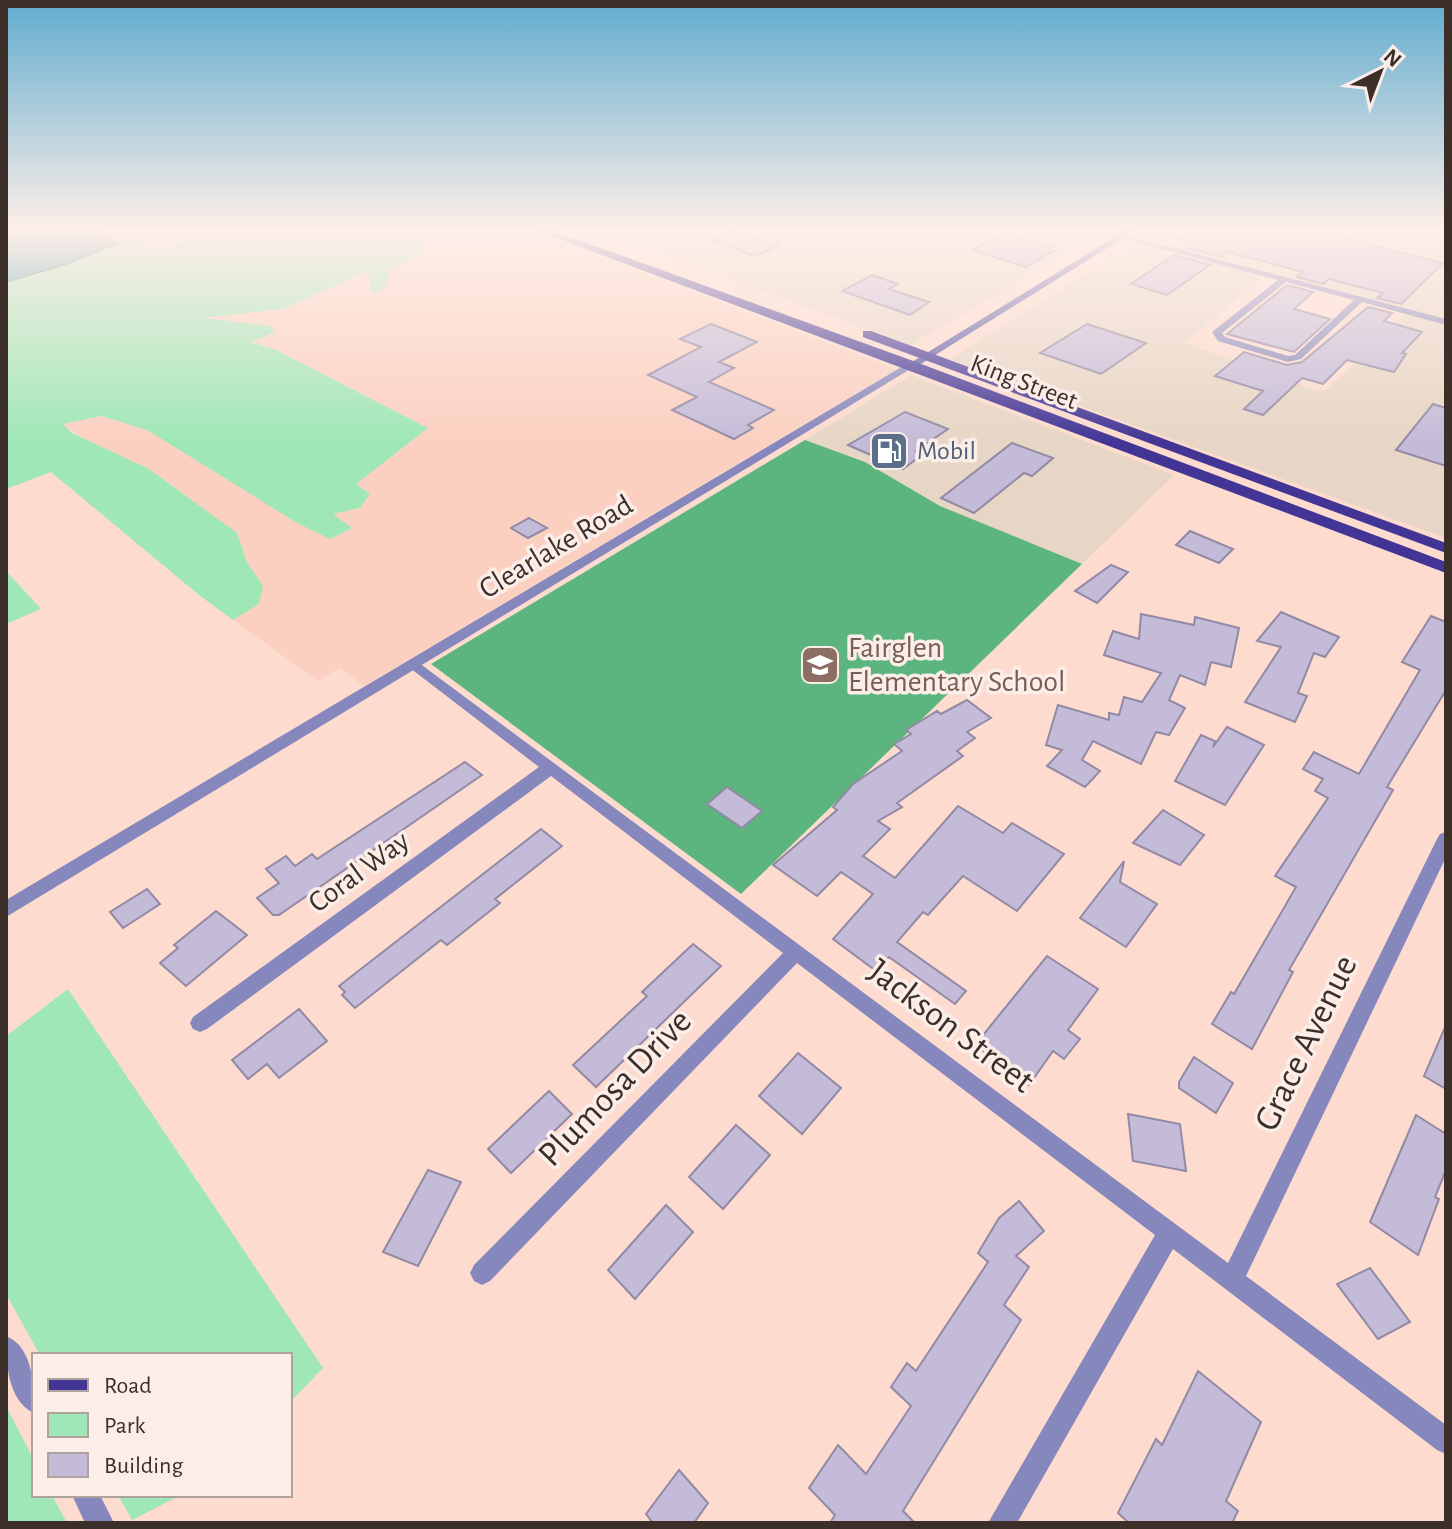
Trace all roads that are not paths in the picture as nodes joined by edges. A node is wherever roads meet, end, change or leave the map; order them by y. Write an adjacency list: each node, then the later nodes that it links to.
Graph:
1 (733, 300): 9 (main road, King Street)
2 (771, 300): 8 (main road, King Street)
3 (1018, 300): 8 (main road, Clearlake Road)
4 (1257, 300): 5 (street)
5 (1359, 300)
6 (1365, 300): 7 (street)
7 (1446, 322)
8 (927, 356): 9 (main road, Clearlake Road); 10 (main road, King Street)
9 (912, 365): 11 (main road, King Street); 12 (street, Clearlake Road)
10 (1446, 548)
11 (1446, 568)
12 (415, 665): 13 (street, Jackson Street); 15 (street, Clearlake Road)
13 (551, 767): 16 (street, Jackson Street); 17 (street, Coral Way)
14 (1446, 839): 20 (street, Grace Avenue)
15 (6, 909)
16 (796, 952): 18 (street, Jackson Street); 19 (street, Plumosa Drive)
17 (200, 1023)
18 (1169, 1233): 20 (street, Jackson Street); 26 (street)
19 (482, 1273)
20 (1232, 1280): 23 (street, Jackson Street)
21 (6, 1348): 22 (street)
22 (32, 1396)
23 (1446, 1441)
24 (86, 1497): 25 (street)
25 (100, 1523)
26 (1002, 1523)

